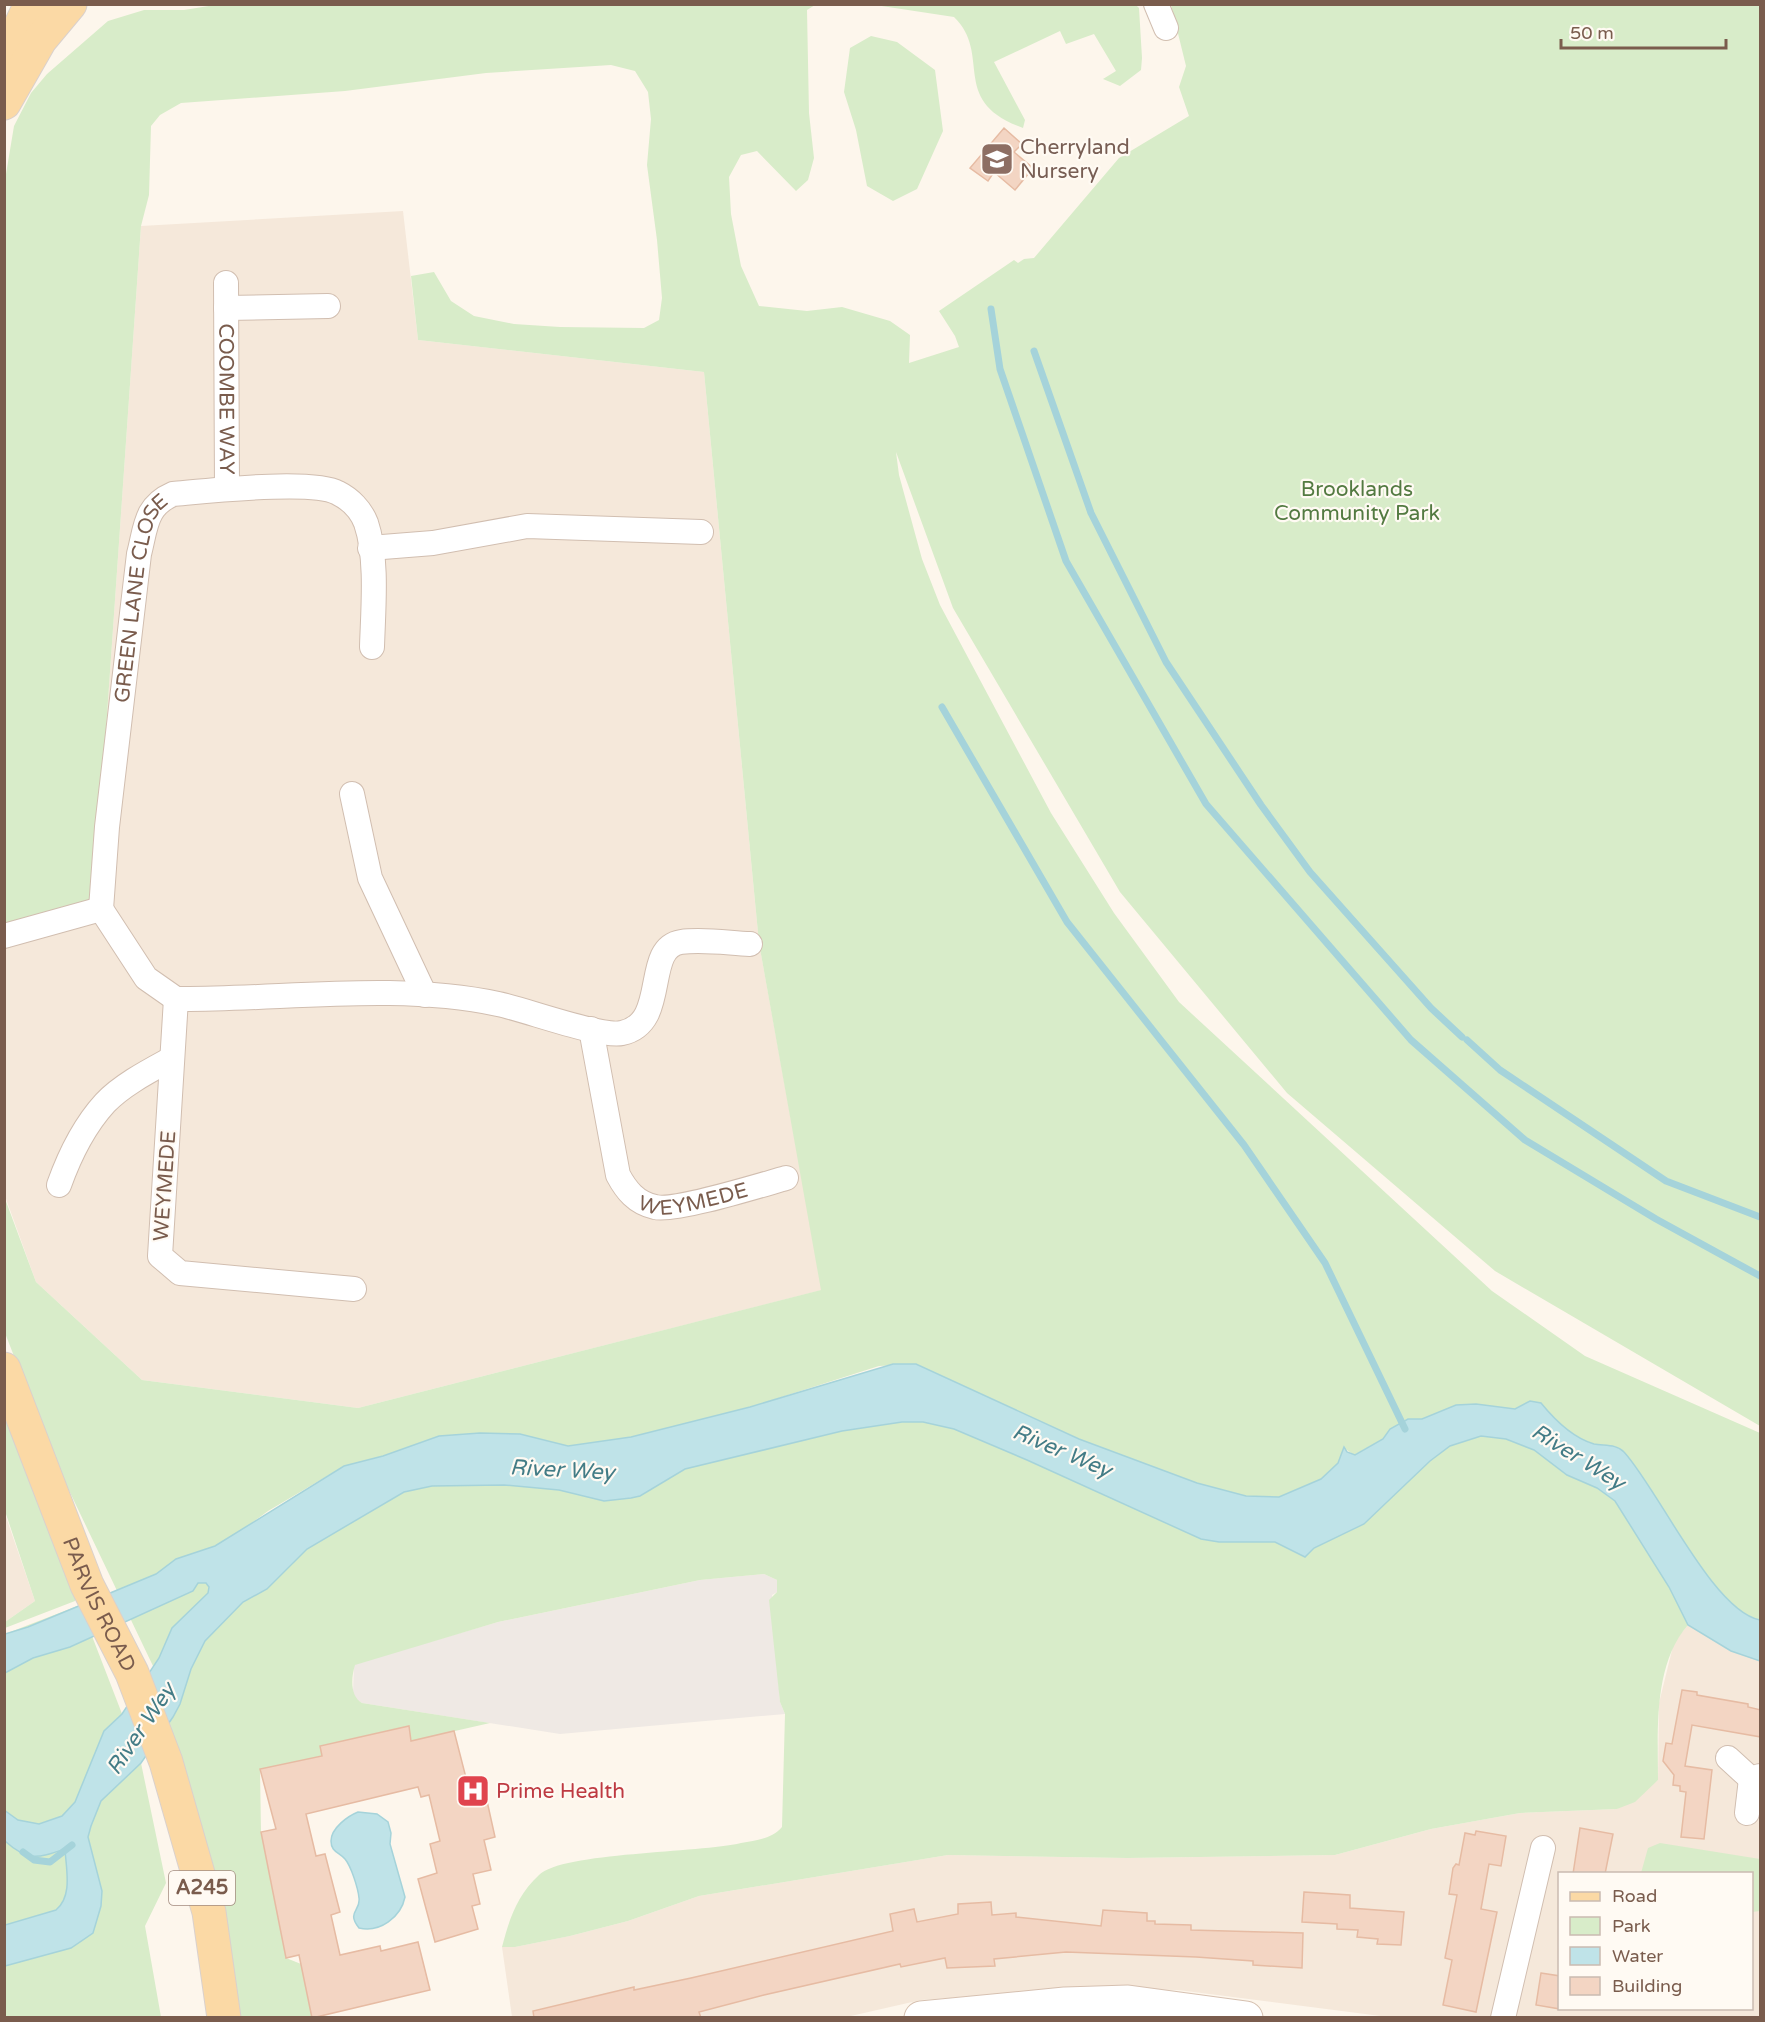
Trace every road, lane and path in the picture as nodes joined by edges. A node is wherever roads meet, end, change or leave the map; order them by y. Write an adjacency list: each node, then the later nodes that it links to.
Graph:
1 (31, 4): 5 (main road)
2 (70, 4): 6 (main road)
3 (1156, 4): 4 (street)
4 (1166, 28)
5 (4, 74)
6 (4, 103)
7 (226, 283): 9 (street, COOMBE WAY)
8 (328, 306): 9 (street, COOMBE WAY)
9 (226, 308): 10 (street, COOMBE WAY)
10 (227, 489): 12 (street, GREEN LANE CLOSE); 15 (street, GREEN LANE CLOSE)
11 (701, 531): 12 (street)
12 (370, 548): 13 (street, GREEN LANE CLOSE)
13 (372, 647)
14 (352, 794): 18 (street)
15 (100, 909): 16 (street); 19 (street)
16 (4, 936)
17 (750, 944): 20 (street)
18 (425, 995): 19 (street); 20 (street)
19 (176, 999): 21 (street, WEYMEDE)
20 (591, 1029): 22 (street, WEYMEDE)
21 (171, 1059): 23 (street); 24 (street, WEYMEDE)
22 (786, 1178)
23 (59, 1185)
24 (354, 1289)
25 (4, 1369): 30 (main road, PARVIS ROAD / A245)
26 (1728, 1758): 27 (street)
27 (1756, 1777): 28 (street)
28 (1747, 1813)
29 (1543, 1848): 35 (street)
30 (213, 1941): 31 (main road, A245); 32 (main road, PARVIS ROAD / A245)
31 (212, 2018)
32 (224, 2018)
33 (921, 2018): 34 (main road)
34 (1246, 2018)
35 (1503, 2018)

